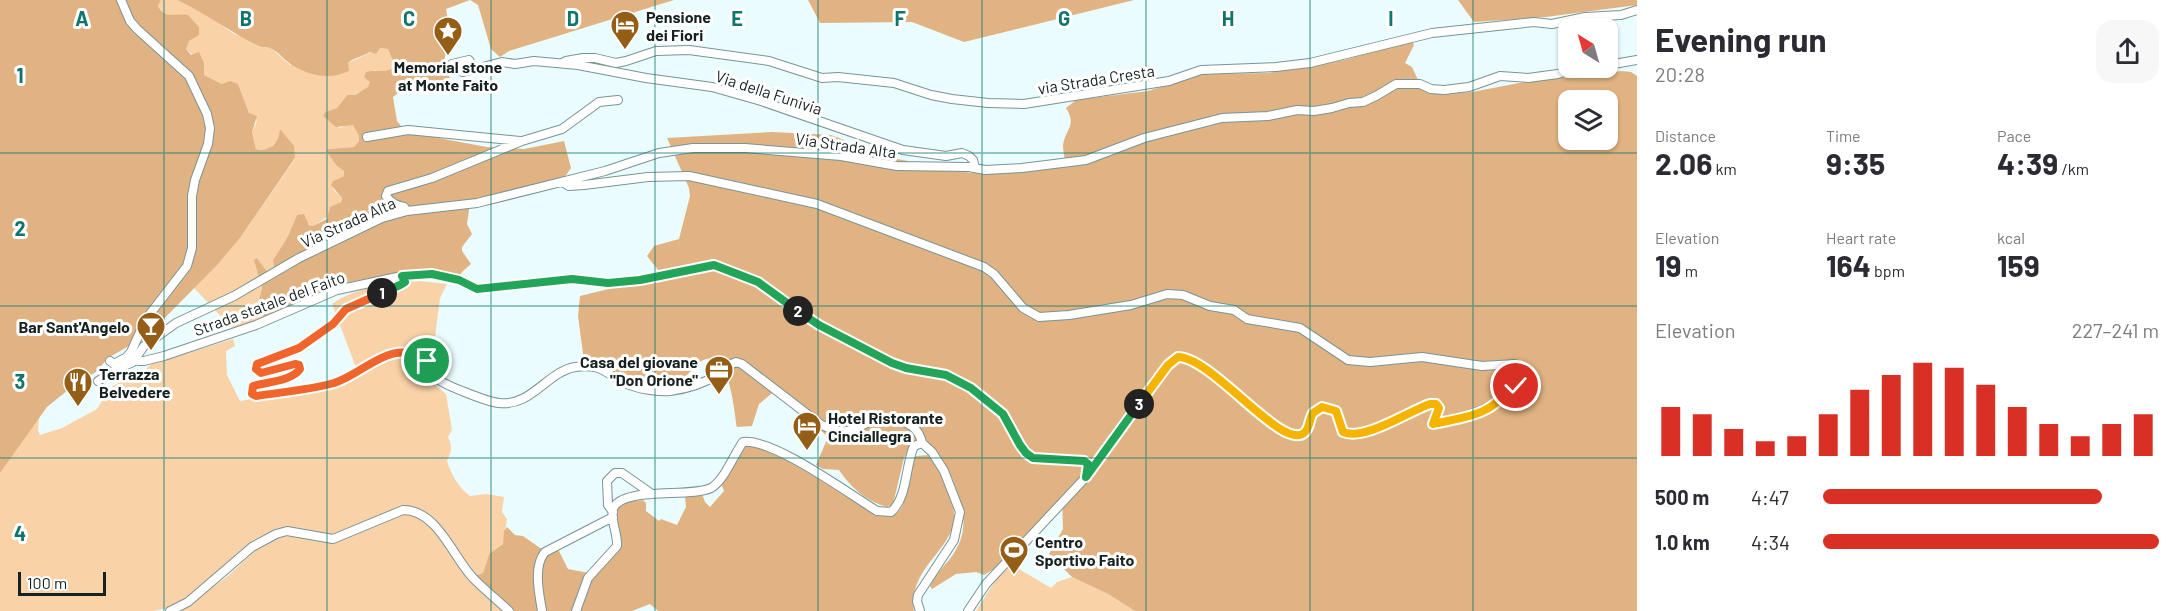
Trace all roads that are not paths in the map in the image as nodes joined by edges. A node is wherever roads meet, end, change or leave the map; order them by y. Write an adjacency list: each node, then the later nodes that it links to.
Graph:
1 (121, 0): 17 (street)
2 (1637, 10): 4 (street, via Strada Cresta)
3 (1637, 60): 5 (street)
4 (562, 63): 6 (street, Via della Funivia); 11 (street, Via della Funivia)
5 (1618, 63)
6 (474, 69)
7 (1558, 74): 11 (street, Via Strada Alta)
8 (618, 100): 10 (street)
9 (367, 137): 10 (street)
10 (522, 141): 13 (street)
11 (975, 167): 12 (street, Via Strada Alta)
12 (562, 182): 13 (street, Via Strada Alta); 20 (street)
13 (407, 211): 15 (street, Via Strada Alta)
14 (402, 276): 15 (street, Strada statale del Faito); 19 (street); 20 (street, Strada statale del Faito)
15 (137, 356): 17 (street, Via Strada Alta)
16 (110, 361): 17 (street)
17 (123, 362): 18 (street, Via Strada Alta)
18 (98, 381)
19 (922, 443): 21 (street); 27 (street)
20 (1086, 477): 28 (street)
21 (652, 494): 22 (street); 22 (street)
22 (613, 514): 25 (street); 26 (street)
23 (170, 611): 24 (street)
24 (508, 611)
25 (542, 611)
26 (576, 611)
27 (920, 611)
28 (968, 611)

